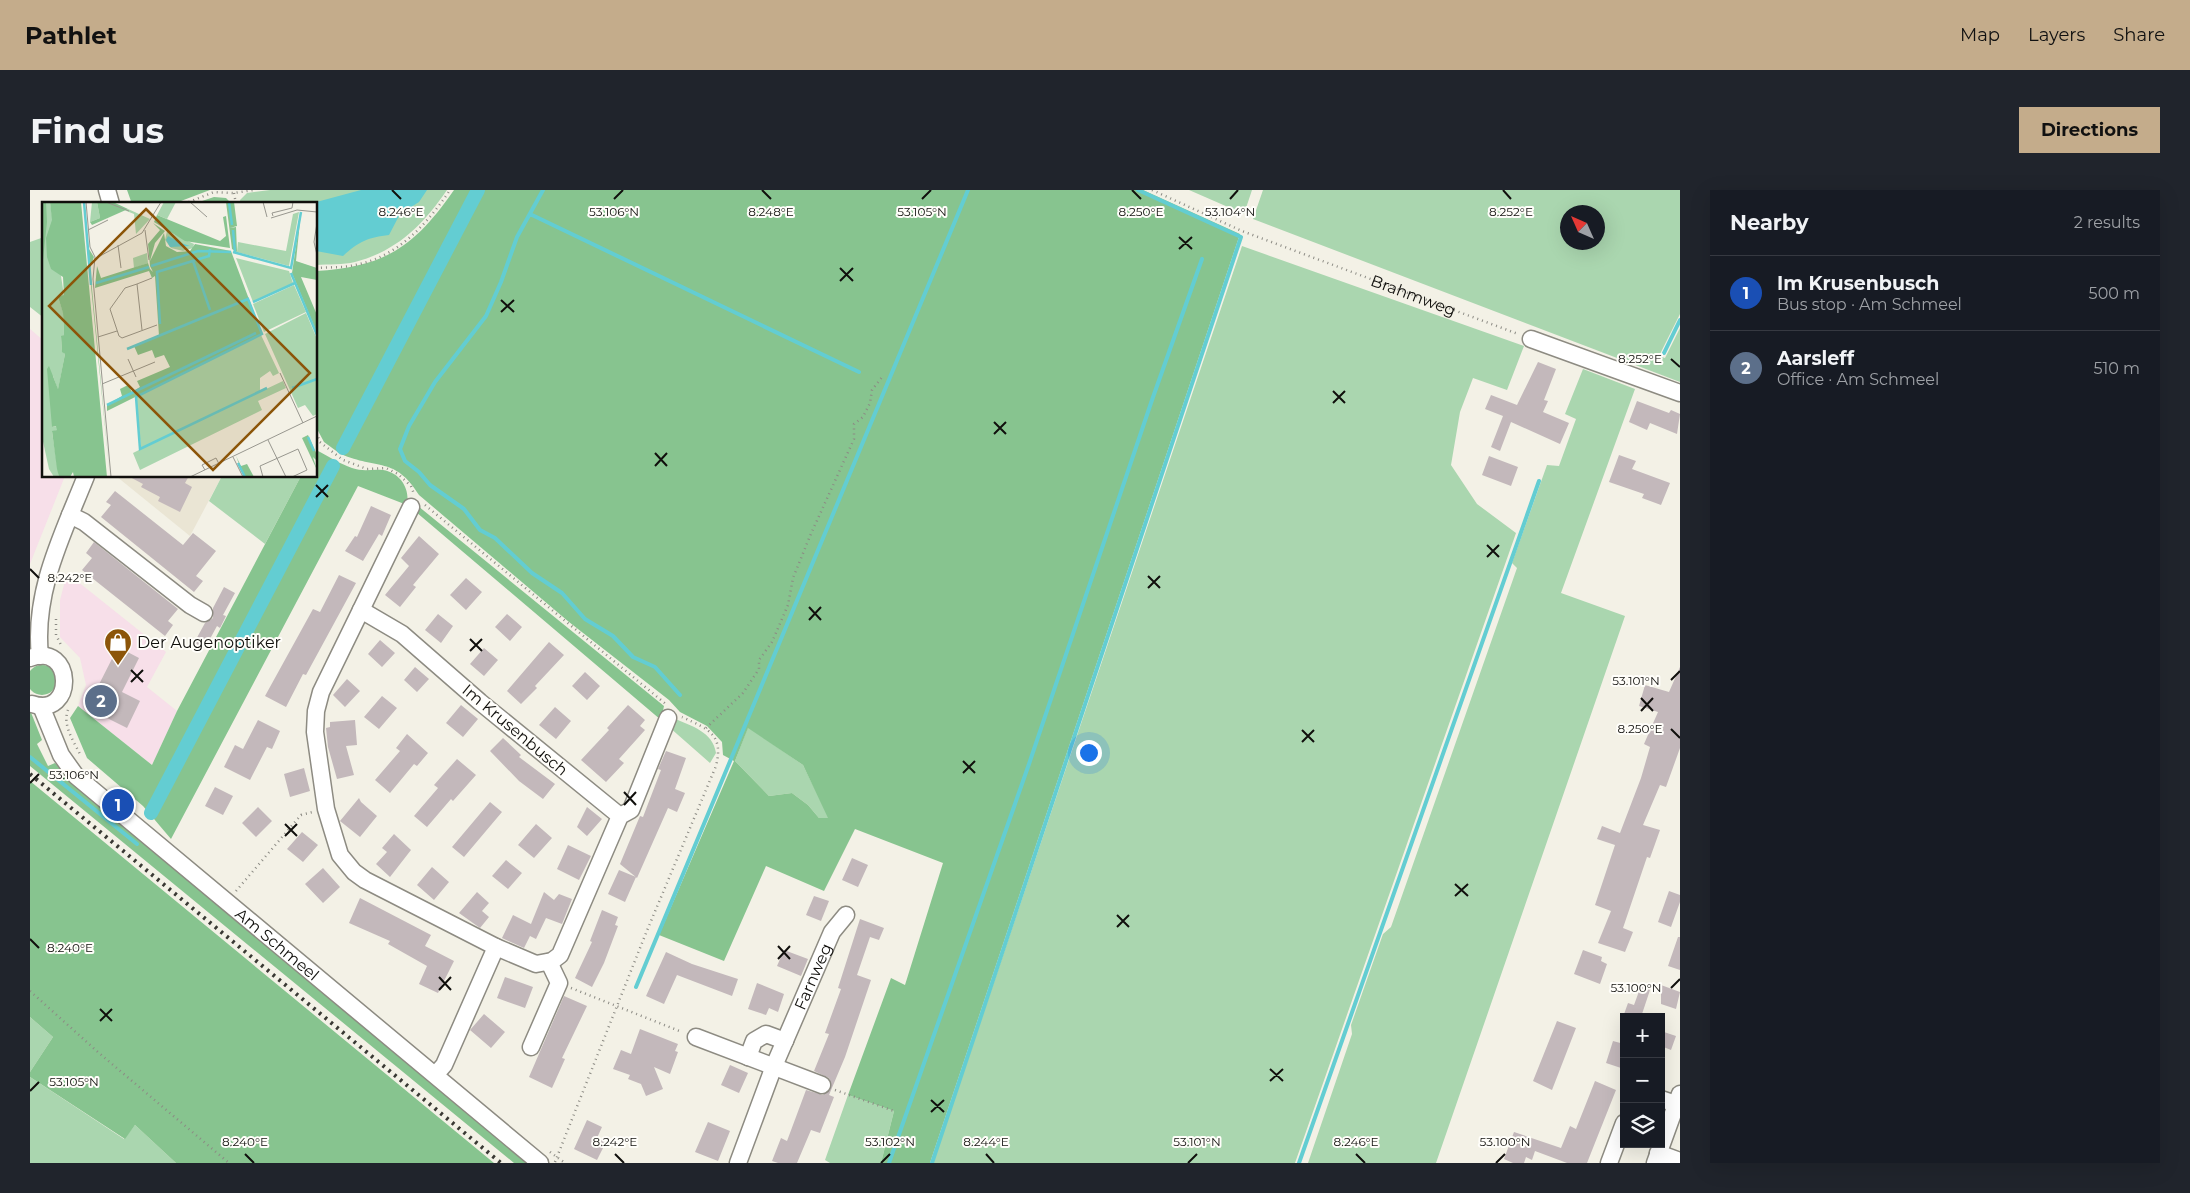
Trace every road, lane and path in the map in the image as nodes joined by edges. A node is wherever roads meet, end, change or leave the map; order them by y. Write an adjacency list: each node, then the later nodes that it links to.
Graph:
1 (106, 190): 6 (street)
2 (254, 190): 5 (path)
3 (450, 190): 9 (path)
4 (1152, 190): 10 (path, Brahmweg)
5 (234, 193): 7 (path); 8 (path)
6 (110, 202)
7 (189, 202)
8 (236, 202)
9 (318, 268)
10 (1531, 339): 12 (street)
11 (882, 377): 27 (path)
12 (1680, 393)
13 (318, 437): 15 (path)
14 (318, 441): 15 (path)
15 (322, 444): 17 (path)
16 (85, 478): 18 (street)
17 (413, 502): 20 (street)
18 (70, 515): 21 (street); 23 (street)
19 (57, 610): 22 (path)
20 (361, 610): 29 (street); 30 (street, Im Krusenbusch)
21 (204, 613)
22 (56, 635)
23 (35, 657): 24 (street, Am Schmeel)
24 (36, 705): 31 (street, Am Schmeel)
25 (67, 713): 28 (path)
26 (668, 718): 30 (street)
27 (706, 728)
28 (84, 763)
29 (326, 809): 31 (path); 33 (street)
30 (620, 816): 34 (street)
31 (228, 902): 42 (street, Am Schmeel)
32 (846, 915): 38 (street, Farnweg)
33 (496, 947): 34 (street); 42 (street)
34 (549, 962): 35 (street)
35 (559, 984): 37 (path); 39 (street)
36 (30, 991): 49 (path)
37 (696, 1037): 40 (street)
38 (785, 1041): 40 (street); 41 (street, Farnweg)
39 (532, 1047)
40 (748, 1057): 41 (street)
41 (774, 1066): 43 (street); 51 (street, Farnweg)
42 (436, 1074): 50 (street, Am Schmeel)
43 (822, 1085): 45 (path)
44 (1672, 1099): 47 (street)
45 (894, 1111)
46 (1620, 1133): 52 (street)
47 (1656, 1158): 48 (street)
48 (1680, 1161)
49 (229, 1163)
50 (540, 1163)
51 (738, 1163)
52 (1609, 1163)

